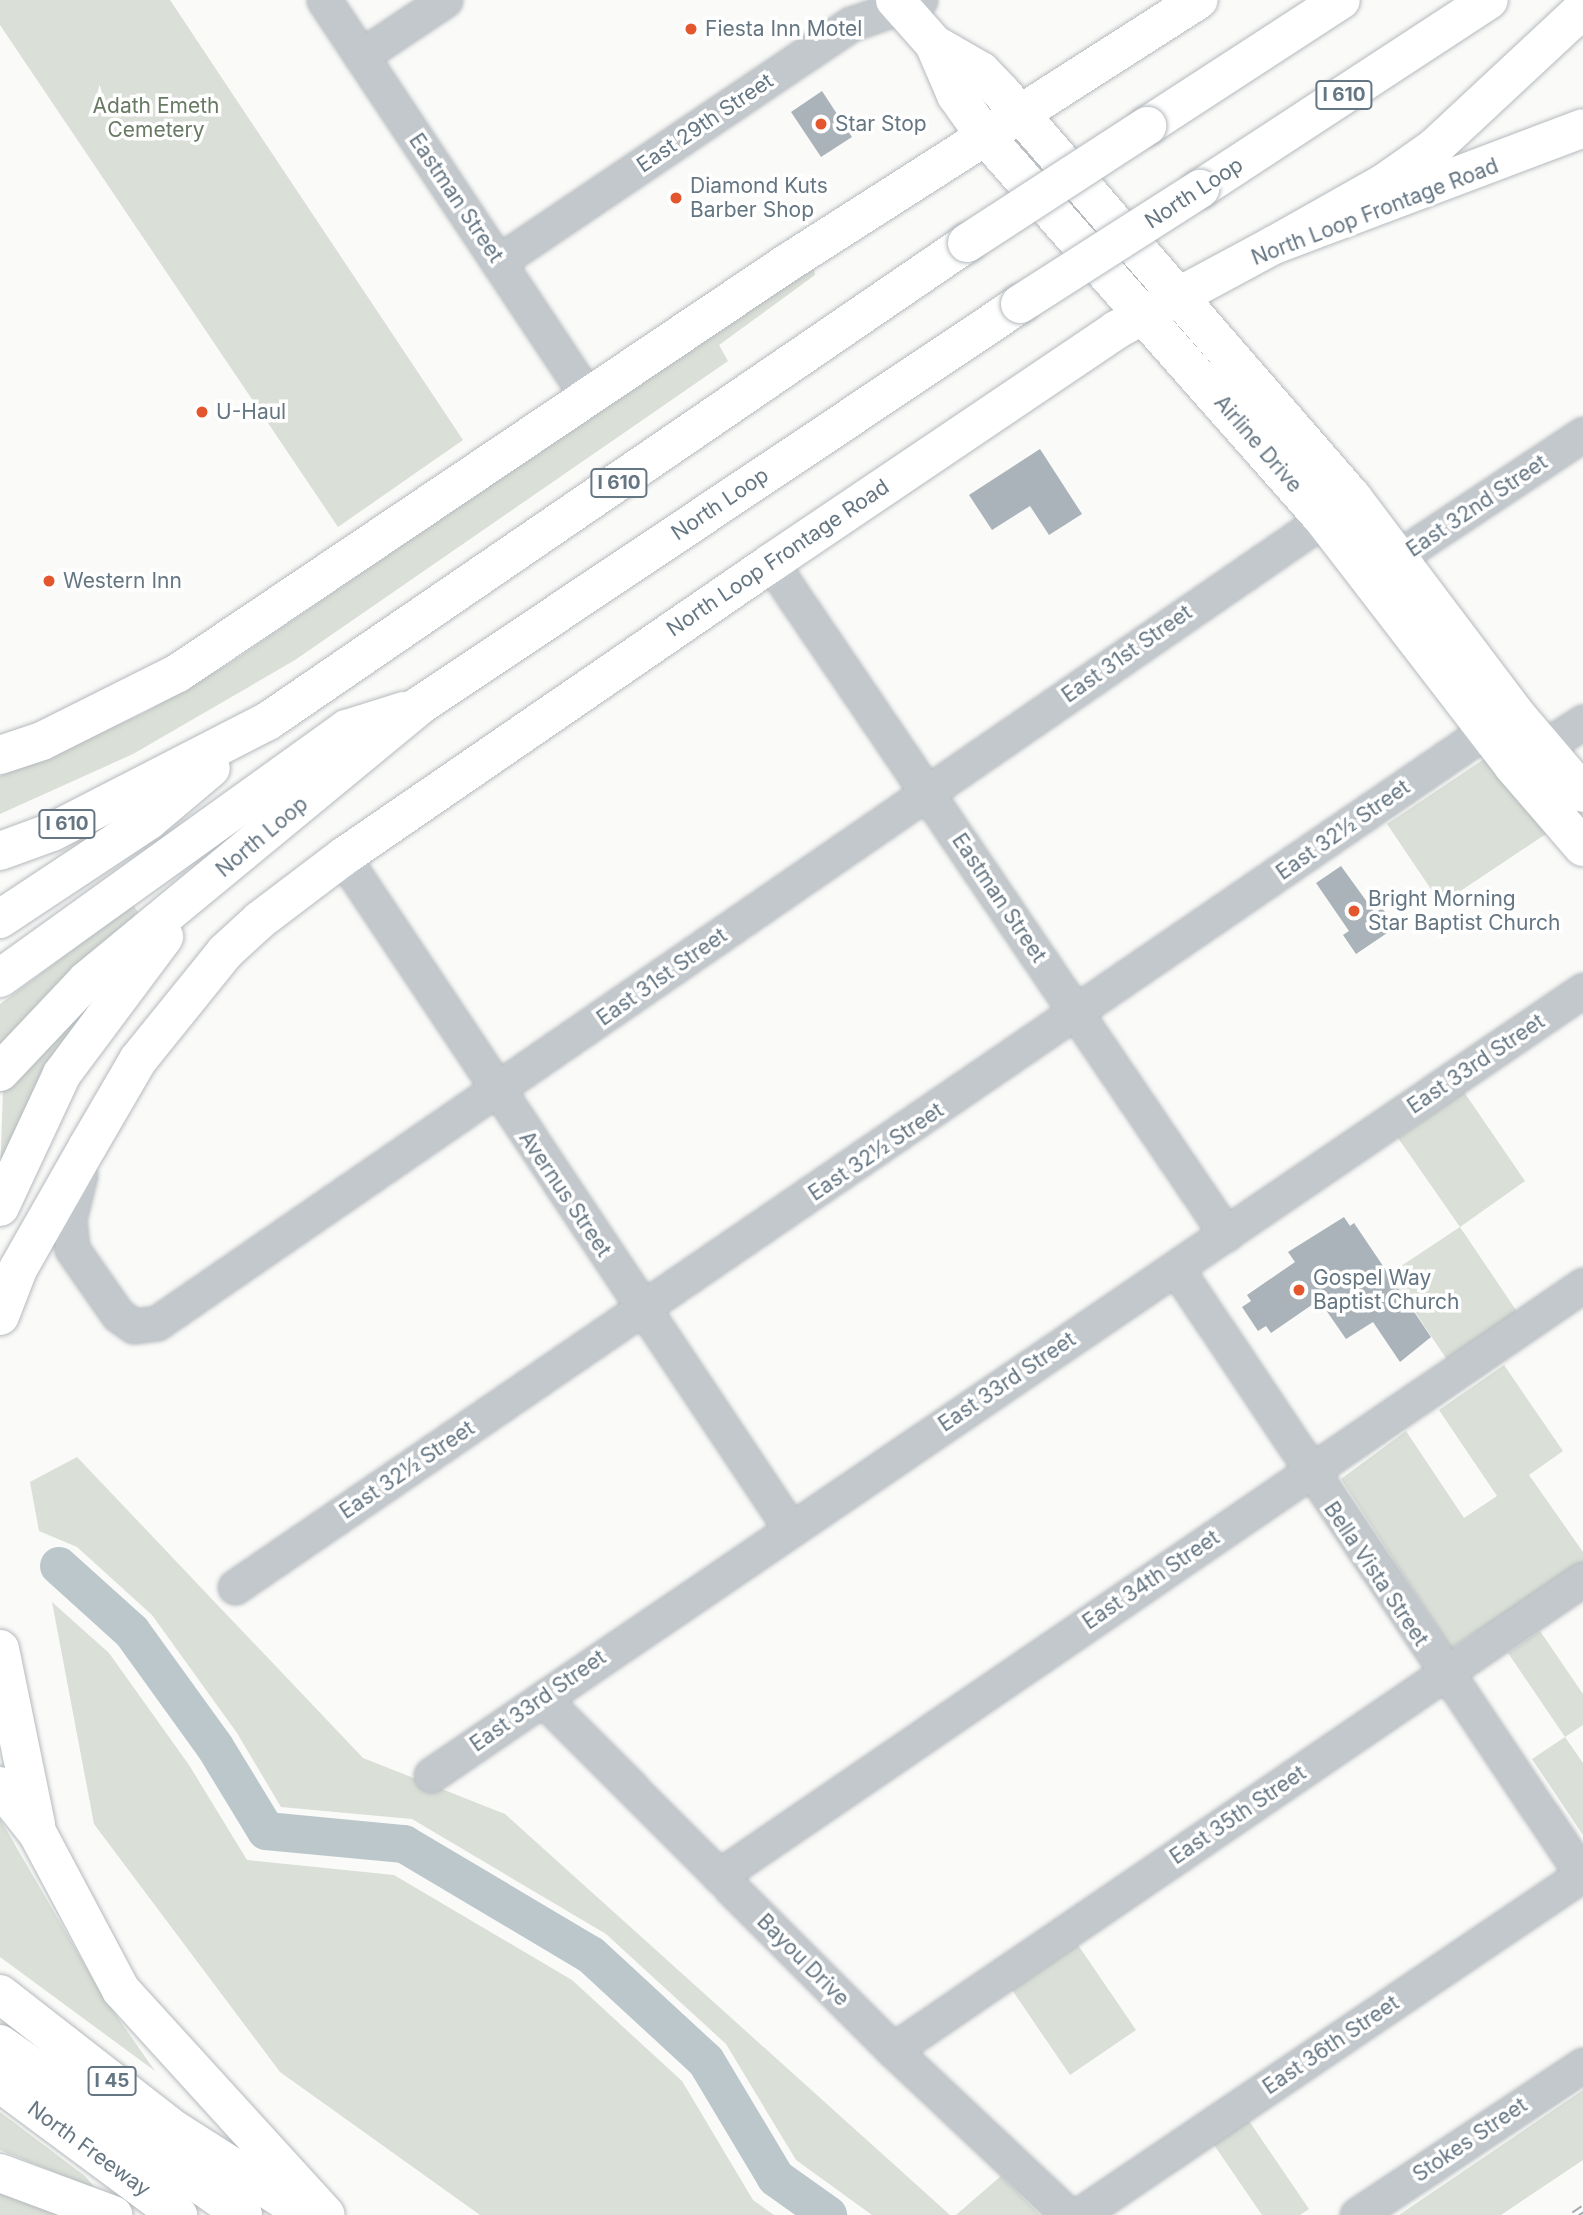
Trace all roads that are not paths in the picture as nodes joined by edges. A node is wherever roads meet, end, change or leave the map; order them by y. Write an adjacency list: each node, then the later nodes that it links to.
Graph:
1 (324, 0): 9 (street, Eastman Street)
2 (445, 0): 9 (street)
3 (1199, 0): 10 (main road)
4 (1341, 0): 22 (main road, I 610, bridge)
5 (1489, 0): 21 (main road, North Loop / I 610, bridge)
6 (905, 2): 8 (main road, Airline Drive); 14 (street, East 29th Street)
7 (1583, 9): 13 (main road)
8 (934, 44): 10 (main road, Airline Drive); 12 (main road, Airline Drive)
9 (361, 56): 14 (street, Eastman Street)
10 (1019, 113): 12 (main road); 15 (main road, Airline Drive)
11 (1583, 128): 13 (main road, North Loop Frontage Road)
12 (985, 136): 15 (main road, Airline Drive); 16 (main road)
13 (1274, 245): 15 (main road, North Loop Frontage Road)
14 (498, 262): 16 (street, Eastman Street)
15 (1160, 308): 18 (main road, Airline Drive); 19 (main road, North Loop Frontage Road)
16 (588, 397): 25 (main road)
17 (1583, 434): 20 (street, East 32nd Street)
18 (1338, 509): 20 (main road, Airline Drive); 27 (street, East 31st Street)
19 (771, 563): 27 (street, Eastman Street); 31 (main road, North Loop Frontage Road)
20 (1385, 566): 23 (main road, Airline Drive)
21 (419, 706): 32 (main road, North Loop / I 610); 34 (main road)
22 (268, 721): 30 (main road, I 610); 33 (main road)
23 (1499, 721): 26 (main road, Airline Drive); 36 (street, East 32½ Street)
24 (1583, 722): 26 (street)
25 (0, 755)
26 (1528, 757): 28 (main road, Airline Drive); 29 (main road, Airline Drive)
27 (928, 793): 36 (street, Eastman Street); 38 (street, East 31st Street)
28 (1583, 793)
29 (1583, 848)
30 (0, 851)
31 (343, 857): 38 (street, Avernus Street); 39 (main road, North Loop Frontage Road)
32 (197, 893): 37 (main road, North Loop / I 610); 40 (main road)
33 (0, 919)
34 (0, 978)
35 (1583, 990): 41 (street, East 33rd Street)
36 (1077, 1015): 41 (street, Eastman Street); 44 (street, East 32½ Street)
37 (0, 1072)
38 (496, 1092): 39 (street, East 31st Street); 44 (street, Avernus Street)
39 (88, 1146): 45 (main road, North Loop Frontage Road)
40 (0, 1207)
41 (1226, 1234): 42 (street, East 33rd Street)
42 (1176, 1268): 46 (street, Bella Vista Street); 47 (street, East 33rd Street)
43 (1583, 1285): 46 (street, East 34th Street)
44 (644, 1309): 47 (street, Avernus Street); 49 (street, East 32½ Street)
45 (0, 1316)
46 (1308, 1472): 51 (street, Bella Vista Street); 57 (street, East 34th Street)
47 (790, 1528): 52 (street, East 33rd Street)
48 (1583, 1579): 51 (street, East 35th Street)
49 (235, 1587)
50 (0, 1649): 55 (main road)
51 (1444, 1674): 56 (street, Bella Vista Street); 60 (street, East 35th Street)
52 (543, 1699): 53 (street, East 33rd Street); 57 (street, Bayou Drive)
53 (431, 1775)
54 (0, 1786): 55 (main road)
55 (38, 1834): 68 (main road)
56 (1583, 1875): 70 (street, East 36th Street)
57 (719, 1876): 60 (street, Bayou Drive)
58 (0, 1994): 67 (main road, I 45)
59 (0, 2044): 66 (main road, North Freeway)
60 (893, 2050): 69 (street, Bayou Drive)
61 (1583, 2065): 71 (street, Stokes Street)
62 (0, 2083): 65 (main road, North Freeway)
63 (0, 2173): 64 (main road)
64 (113, 2215)
65 (178, 2215)
66 (243, 2215)
67 (308, 2215)
68 (326, 2215)
69 (1068, 2215)
70 (1079, 2215)
71 (1357, 2215)

